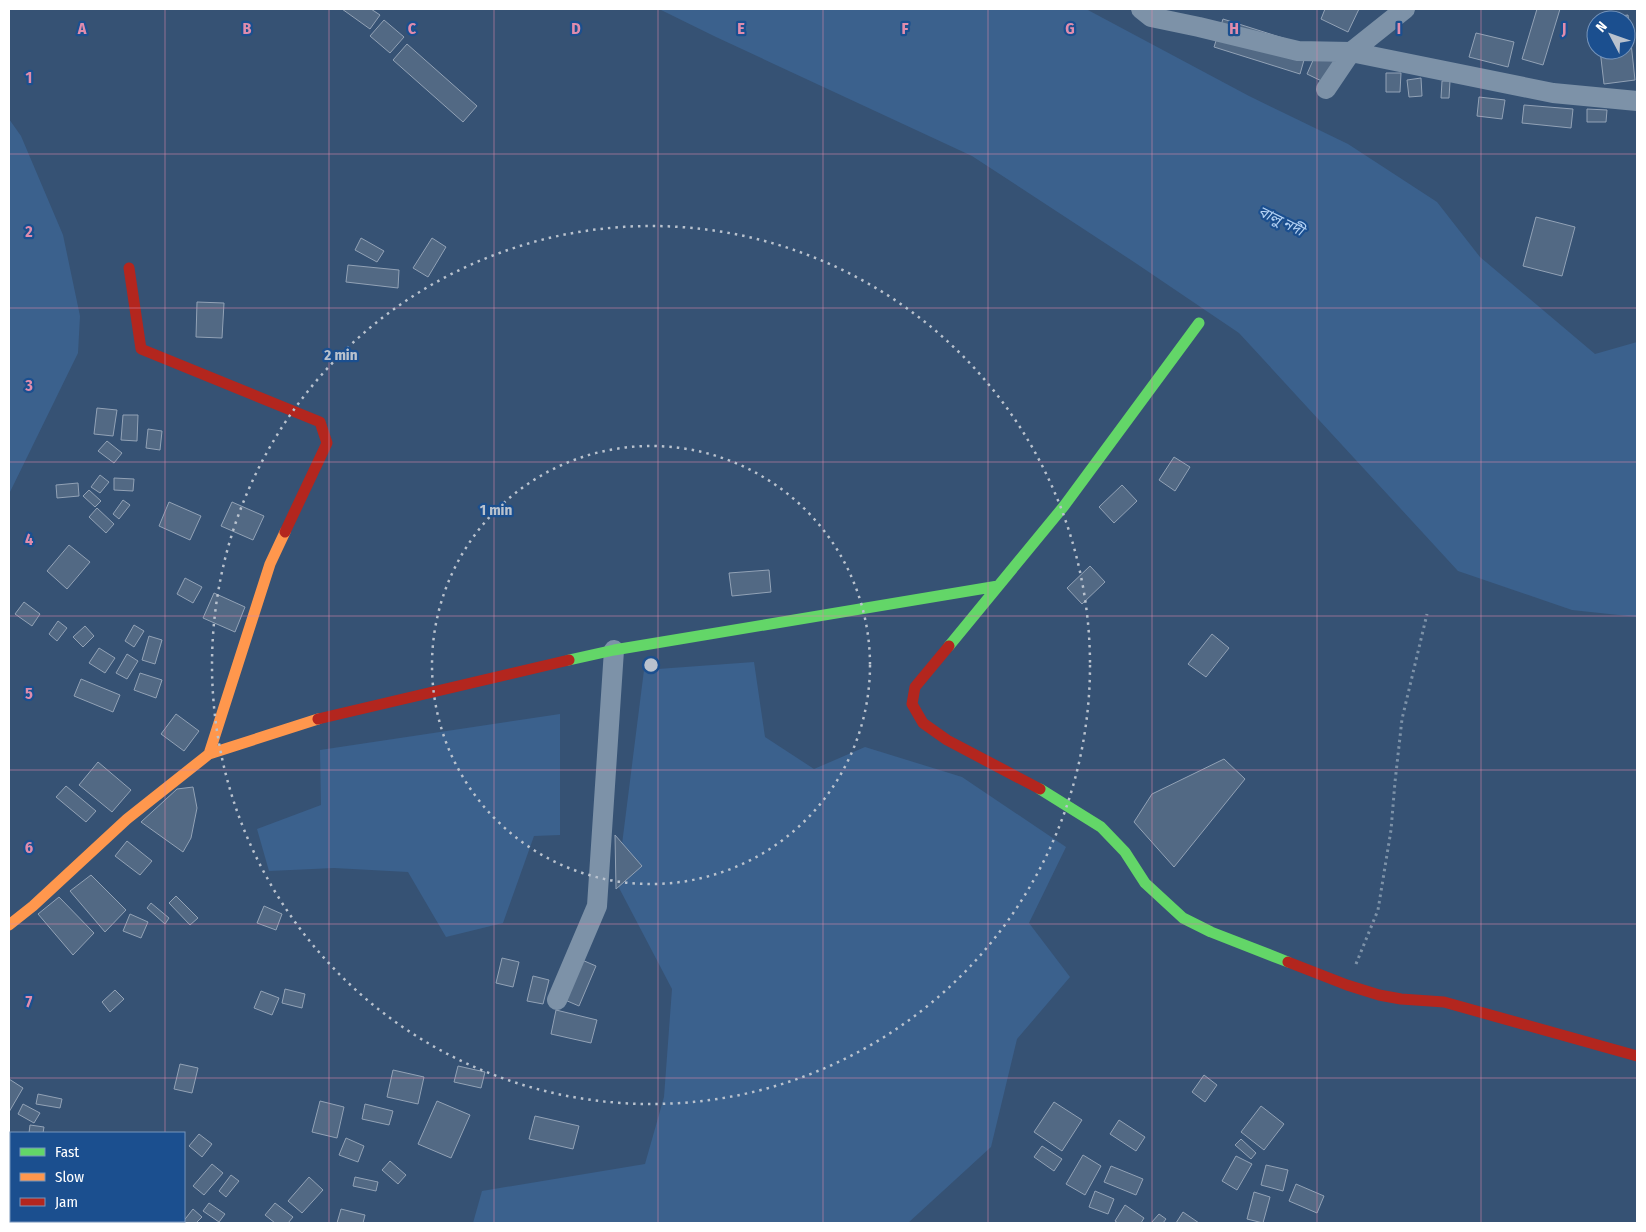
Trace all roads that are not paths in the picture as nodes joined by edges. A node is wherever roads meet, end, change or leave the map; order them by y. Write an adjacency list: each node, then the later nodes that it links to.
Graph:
1 (1141, 9): 3 (street)
2 (1405, 9): 3 (street)
3 (1352, 52): 4 (street); 5 (street)
4 (1326, 89)
5 (1637, 101)
6 (129, 268): 10 (street)
7 (1198, 323): 8 (street)
8 (998, 586): 9 (street); 13 (street)
9 (614, 650): 10 (street); 12 (street)
10 (209, 754): 11 (street)
11 (9, 925)
12 (557, 1000)
13 (1637, 1056)

